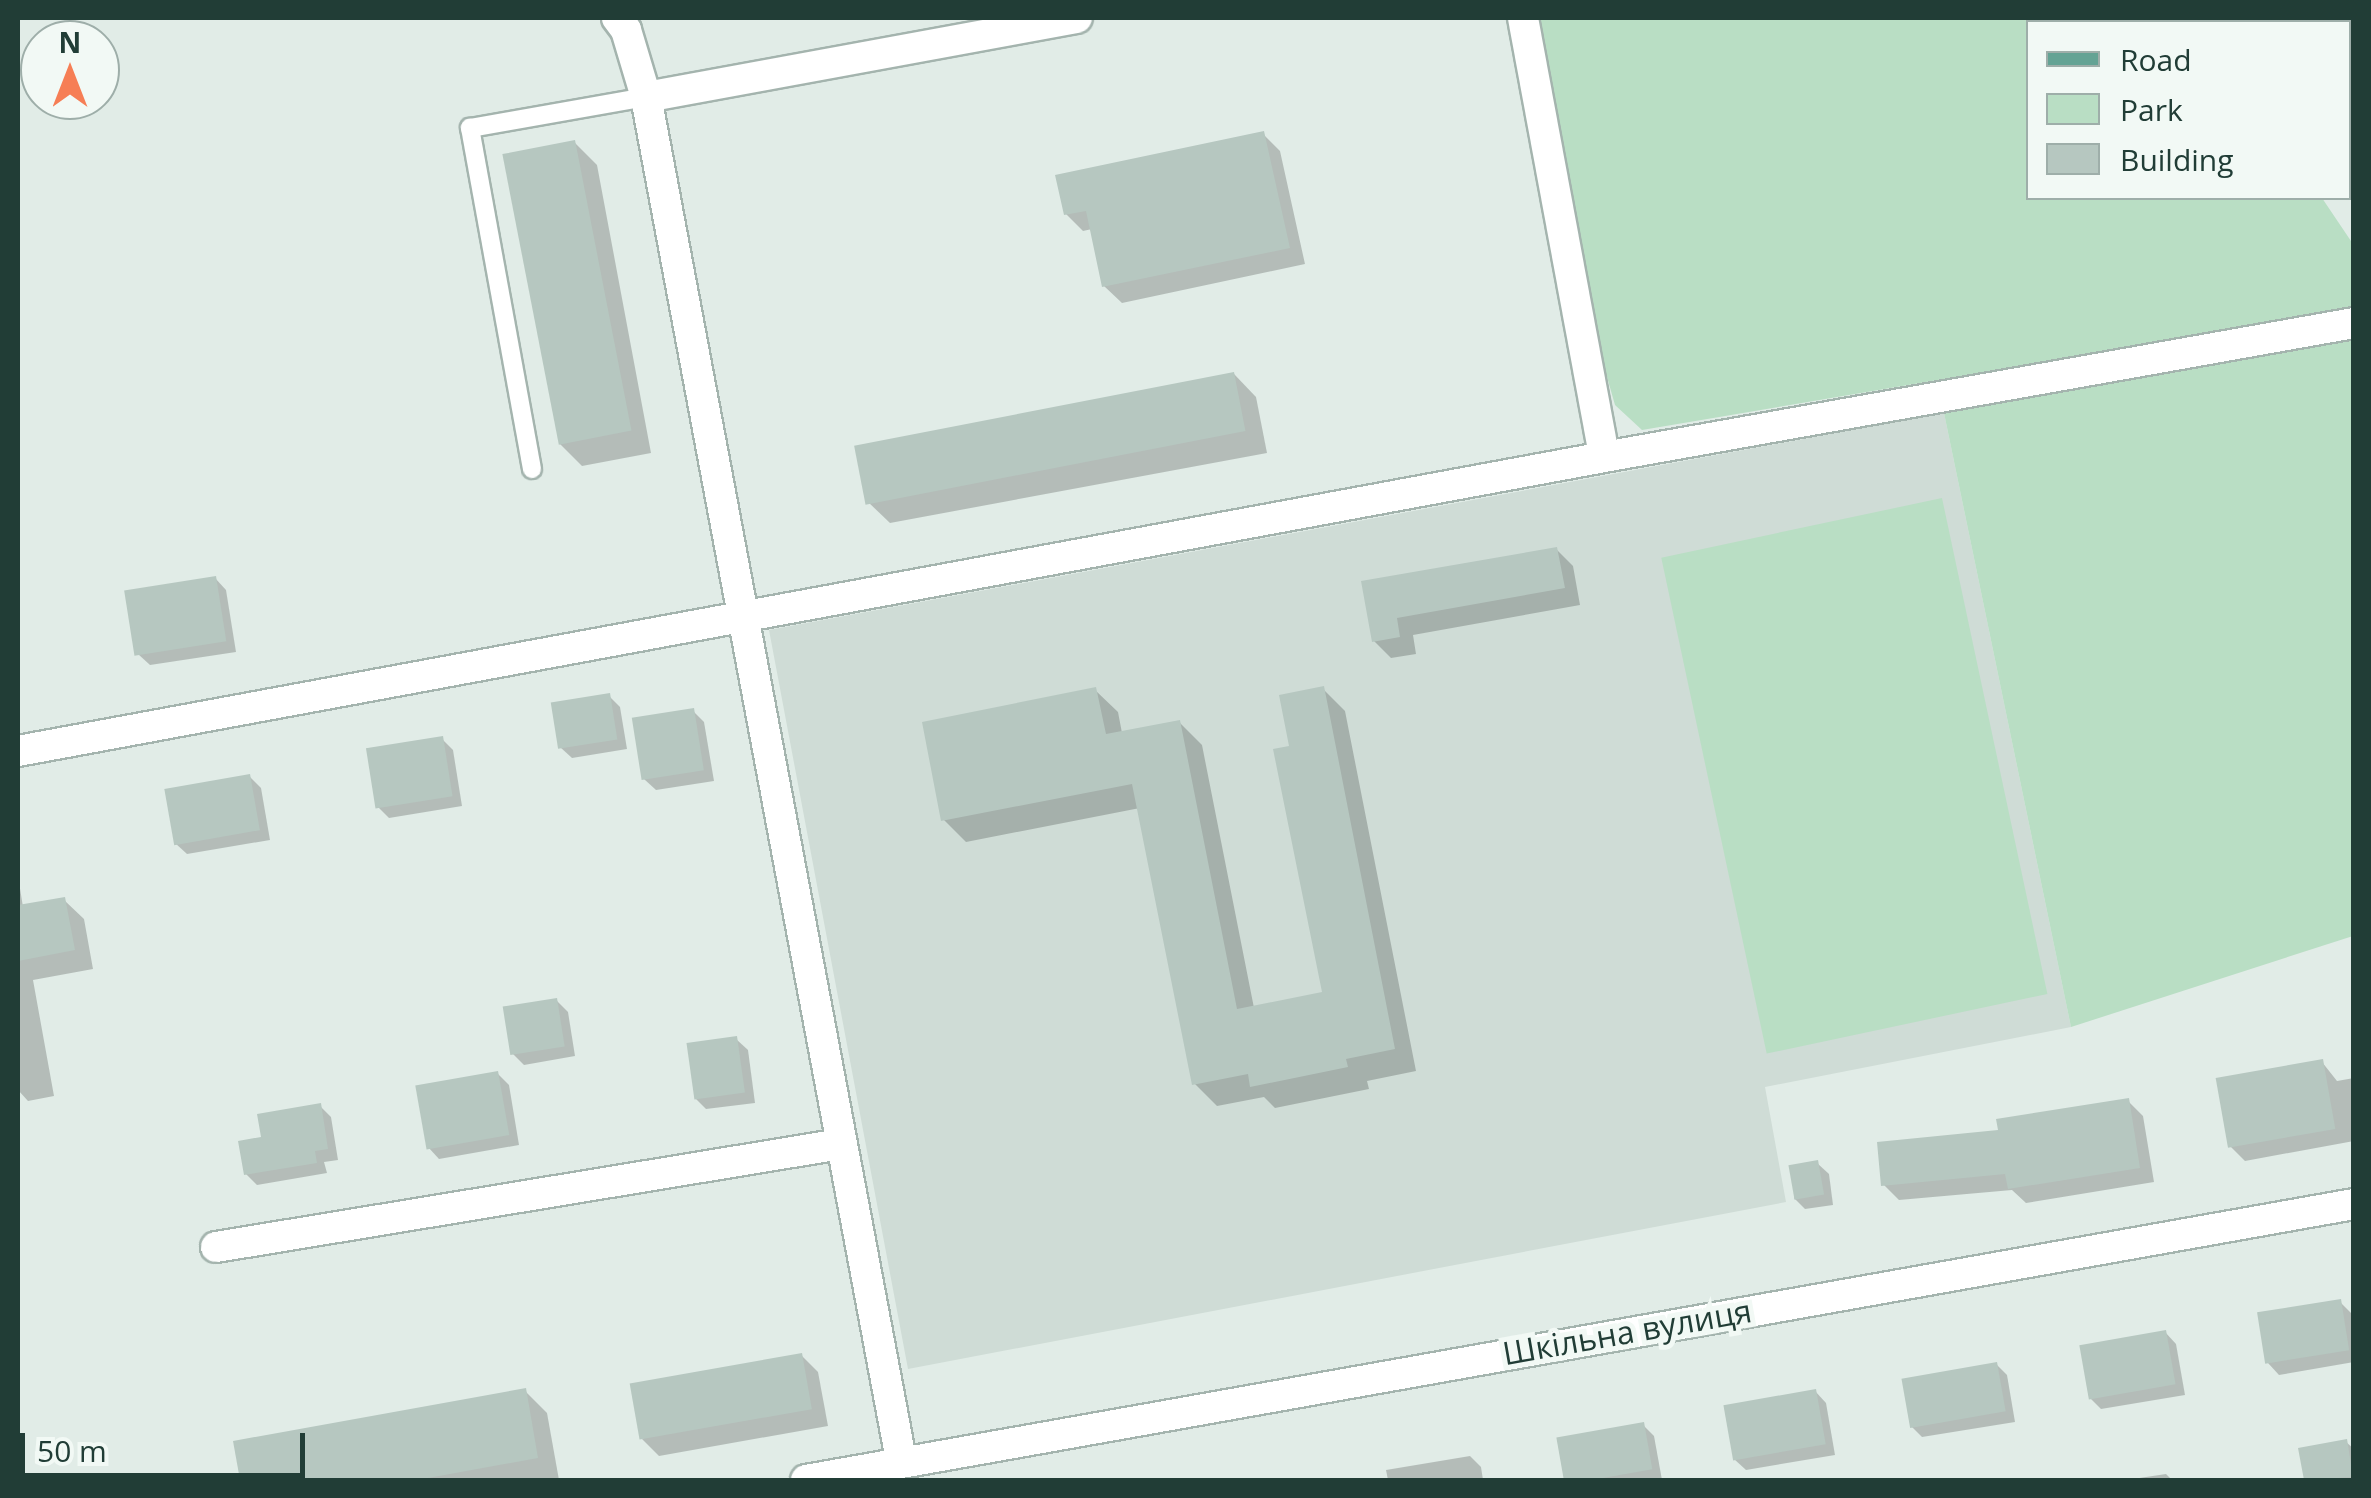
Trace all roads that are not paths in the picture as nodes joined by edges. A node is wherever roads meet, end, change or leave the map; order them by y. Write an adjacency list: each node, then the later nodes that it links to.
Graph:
1 (617, 18): 4 (street)
2 (1077, 18): 4 (street)
3 (1523, 18): 6 (street)
4 (646, 97): 7 (lane); 8 (street)
5 (2354, 323): 6 (street)
6 (1604, 456): 8 (street)
7 (532, 469)
8 (741, 616): 9 (street); 10 (street)
9 (18, 751)
10 (841, 1144): 12 (street); 13 (street)
11 (2354, 1204): 13 (street, Шкільна вулиця)
12 (216, 1248)
13 (901, 1460): 14 (street, Шкільна вулиця)
14 (806, 1480)

